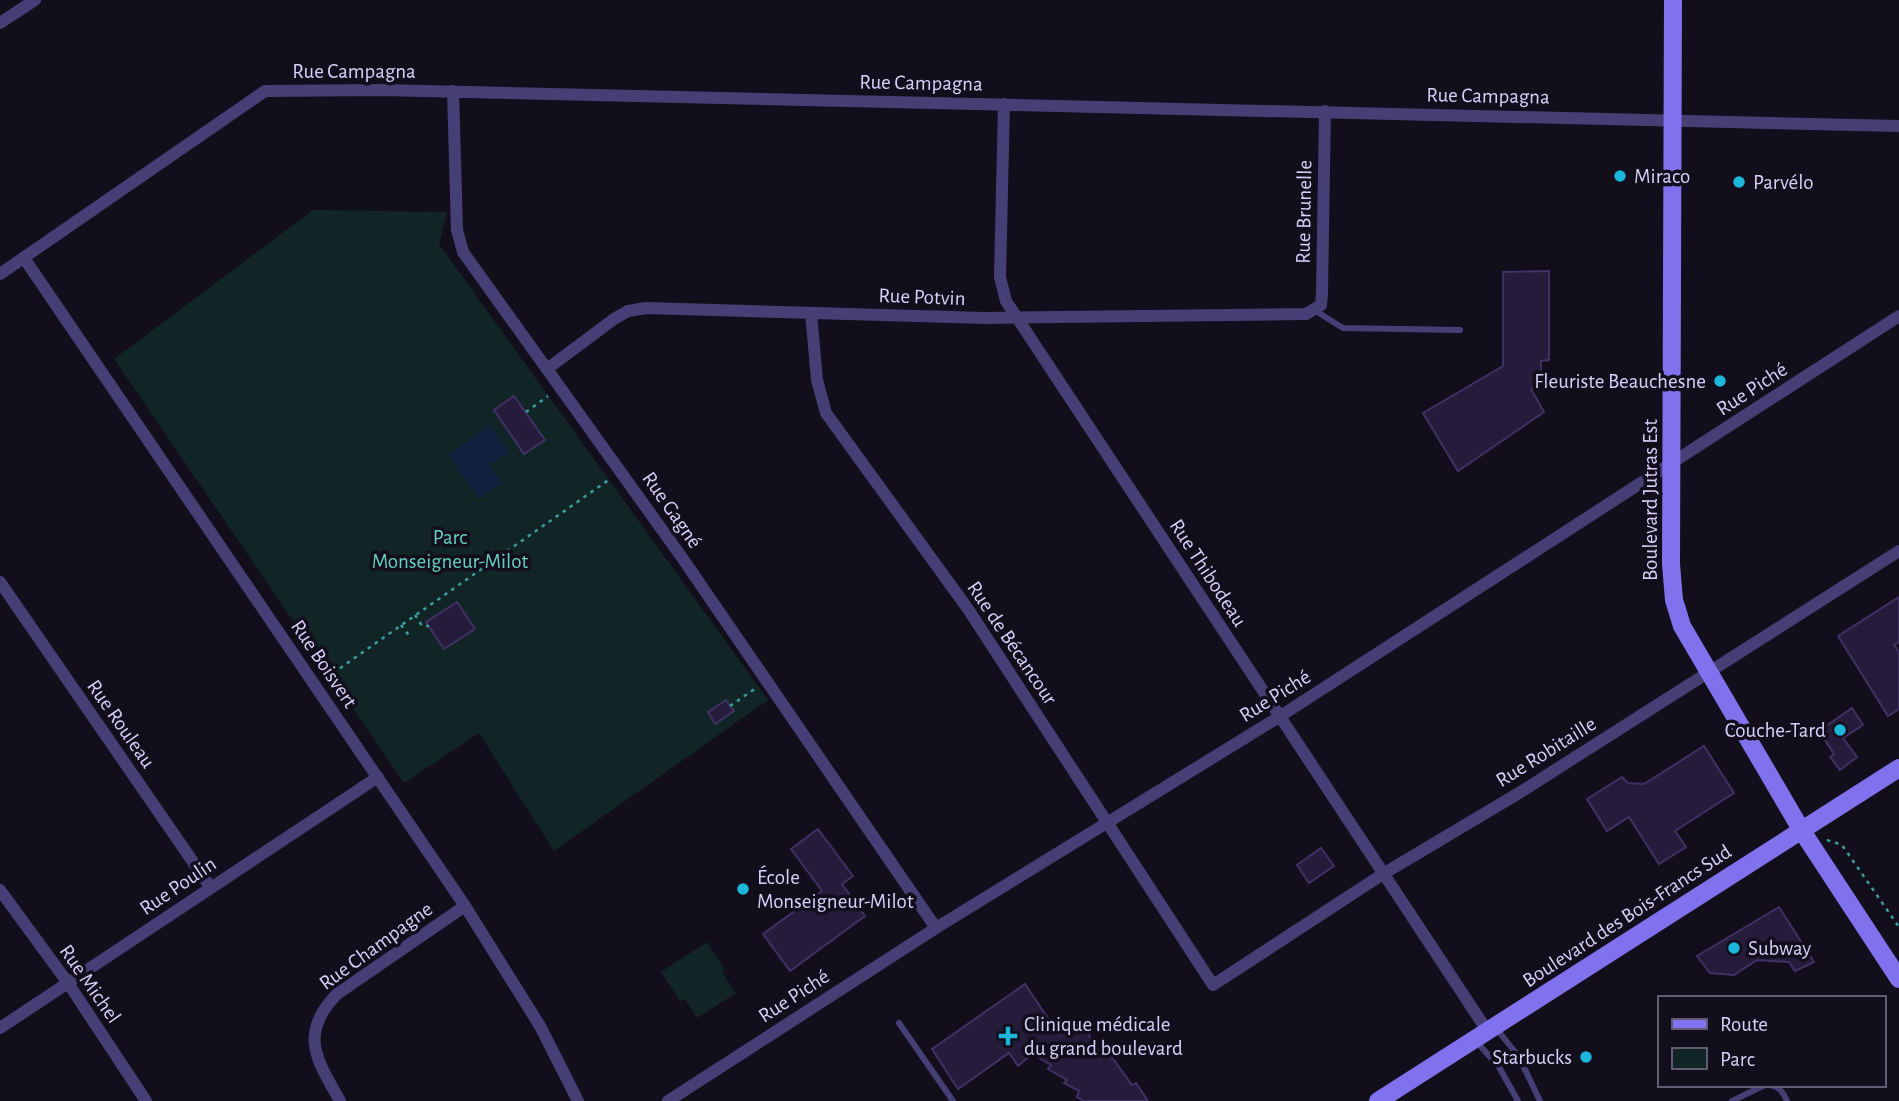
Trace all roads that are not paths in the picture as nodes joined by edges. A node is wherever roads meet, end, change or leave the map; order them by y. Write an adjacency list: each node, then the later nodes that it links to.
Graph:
1 (35, 0): 3 (street)
2 (1673, 0): 7 (main road, Boulevard Jutras Est)
3 (0, 23)
4 (453, 91): 5 (street, Rue Campagna); 9 (street, Rue Campagna); 16 (street, Rue Gagné)
5 (1004, 104): 6 (street, Rue Campagna); 14 (street, Rue Thibodeau)
6 (1325, 111): 7 (street, Rue Campagna); 11 (street, Rue Brunelle)
7 (1673, 119): 8 (street, Rue Campagna); 17 (main road, Boulevard Jutras Est)
8 (1899, 126)
9 (24, 258): 10 (street, Rue Campagna); 23 (street, Rue Boisvert)
10 (0, 274)
11 (1314, 310): 14 (street, Rue Potvin); 15 (lane)
12 (811, 313): 14 (street, Rue Potvin); 16 (street, Rue Potvin); 24 (street, Rue de Bécancour)
13 (1899, 316): 17 (street, Rue Piché)
14 (1018, 318): 21 (street, Rue Thibodeau)
15 (1460, 330)
16 (547, 369): 30 (street, Rue Gagné)
17 (1671, 464): 20 (main road, Boulevard Jutras Est); 21 (street, Rue Piché)
18 (1899, 551): 20 (street, Rue Robitaille)
19 (0, 582): 27 (street, Rue Rouleau)
20 (1707, 671): 25 (main road, Boulevard Jutras Est); 26 (street, Rue Robitaille)
21 (1279, 717): 24 (street, Rue Piché); 26 (street, Rue Thibodeau)
22 (1899, 768): 25 (main road, Boulevard des Bois-Francs Sud)
23 (378, 777): 27 (street, Rue Poulin); 29 (street, Rue Boisvert)
24 (1108, 822): 30 (street, Rue Piché); 33 (street, Rue de Bécancour)
25 (1802, 831): 31 (main road, Boulevard Jutras Est); 36 (main road, Boulevard des Bois-Francs Sud)
26 (1383, 874): 33 (street, Rue Robitaille); 36 (street, Rue Thibodeau)
27 (211, 888): 32 (street, Rue Poulin)
28 (0, 890): 32 (street, Rue Michel)
29 (466, 906): 40 (street, Rue Champagne); 41 (street, Rue Boisvert)
30 (936, 928): 42 (street, Rue Piché)
31 (1899, 979)
32 (68, 983): 35 (street, Rue Poulin); 39 (street, Rue Michel)
33 (1213, 985)
34 (899, 1023): 43 (lane)
35 (0, 1028)
36 (1486, 1033): 44 (main road, Boulevard des Bois-Francs Sud); 45 (lane); 46 (lane)
37 (1763, 1087): 47 (lane)
38 (1776, 1087): 48 (lane)
39 (146, 1101)
40 (340, 1101)
41 (578, 1101)
42 (668, 1101)
43 (953, 1101)
44 (1378, 1101)
45 (1518, 1101)
46 (1540, 1101)
47 (1732, 1101)
48 (1787, 1101)

